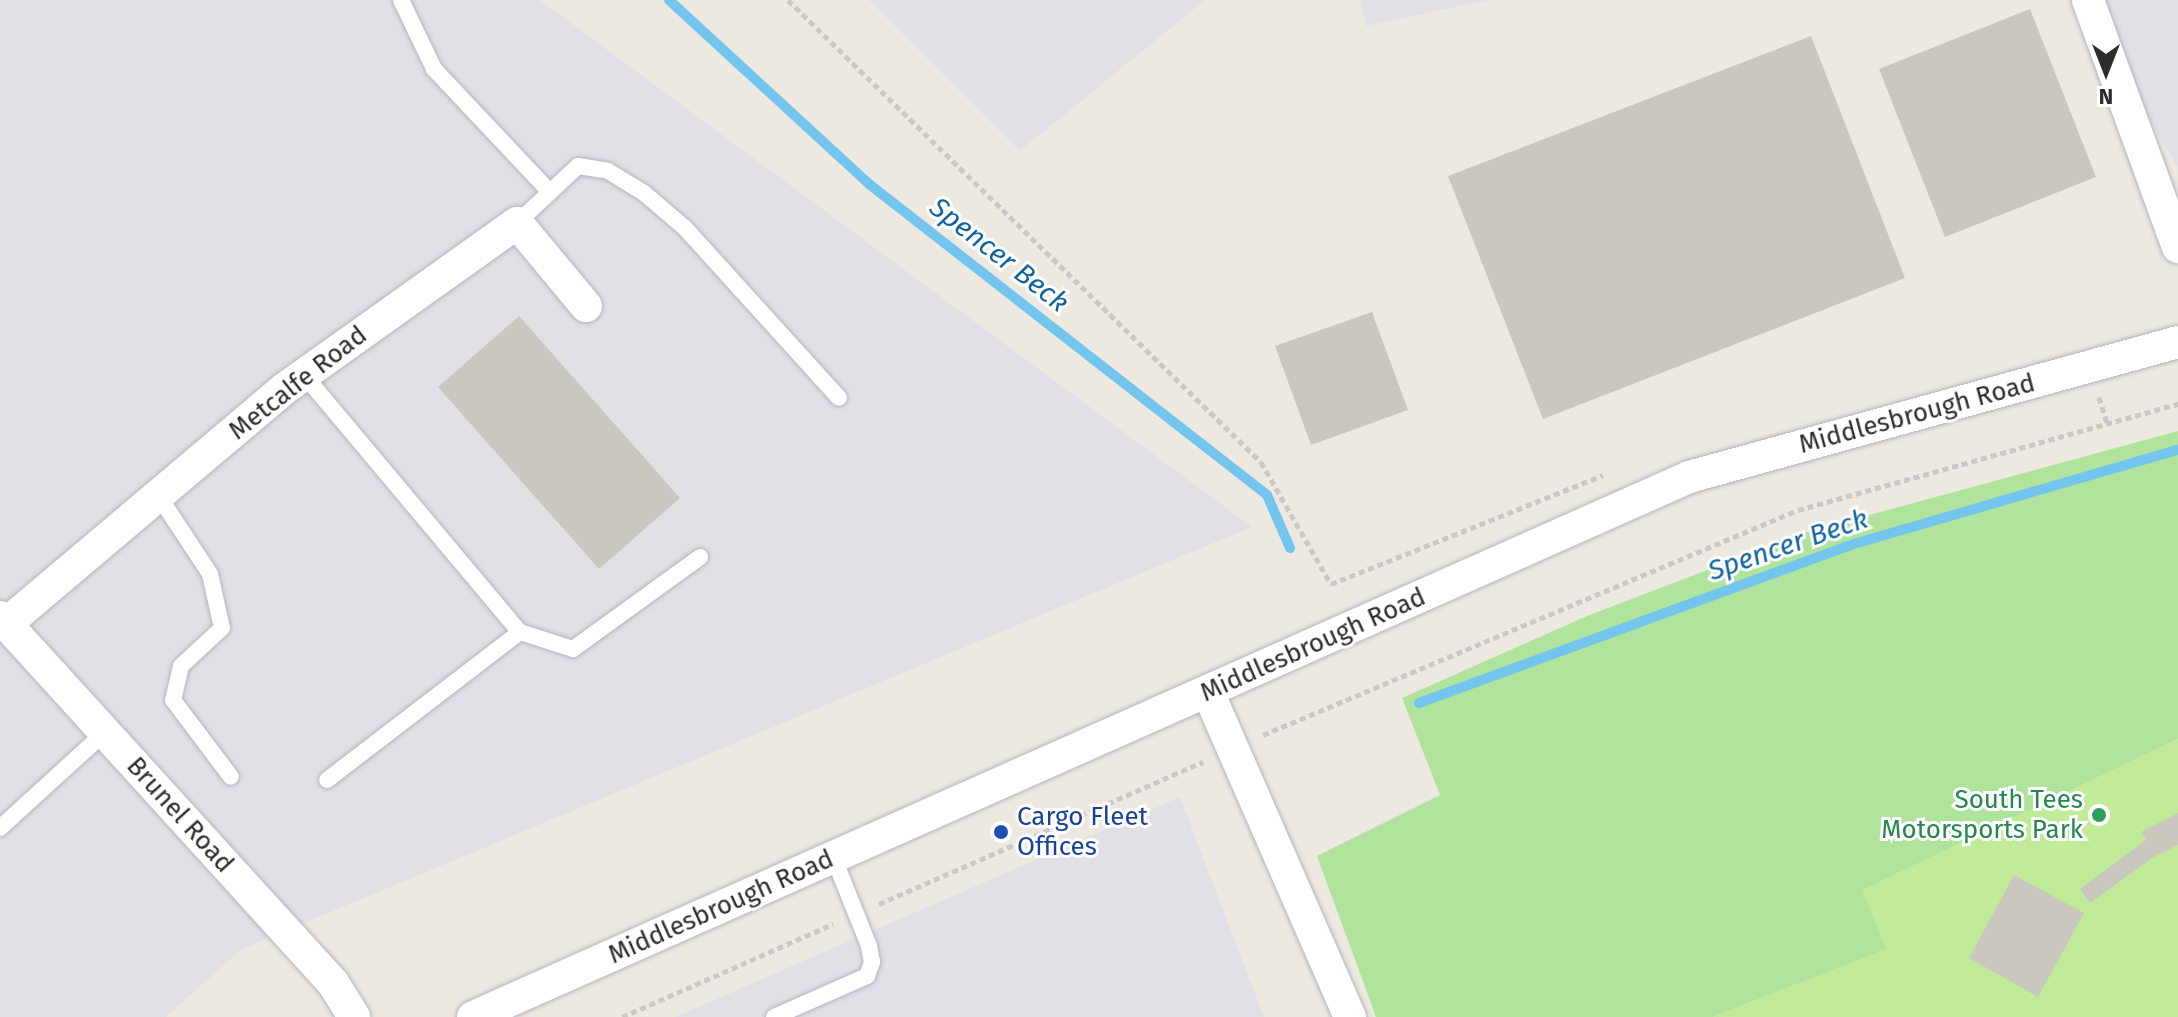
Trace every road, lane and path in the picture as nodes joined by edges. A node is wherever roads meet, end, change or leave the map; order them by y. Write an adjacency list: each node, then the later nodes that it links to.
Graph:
1 (401, 0): 4 (lane)
2 (788, 0): 14 (path)
3 (2088, 0): 6 (street)
4 (550, 192): 5 (lane); 10 (lane)
5 (517, 223): 7 (street); 9 (street, Metcalfe Road)
6 (2178, 247)
7 (586, 306)
8 (2178, 342): 17 (street, Middlesbrough Road)
9 (304, 375): 12 (street, Metcalfe Road); 16 (lane)
10 (839, 398)
11 (2178, 404): 19 (path)
12 (158, 495): 15 (street, Metcalfe Road); 20 (lane)
13 (700, 557): 16 (lane)
14 (1331, 584)
15 (3, 620): 18 (street, Brunel Road)
16 (520, 632): 21 (lane)
17 (1208, 692): 19 (street); 23 (street, Middlesbrough Road)
18 (105, 732): 22 (lane); 25 (street, Brunel Road)
19 (1231, 749): 24 (path); 29 (street)
20 (231, 777)
21 (327, 780)
22 (0, 828)
23 (833, 856): 24 (lane); 26 (street, Middlesbrough Road)
24 (858, 913): 27 (path); 28 (lane)
25 (354, 1017)
26 (473, 1017)
27 (622, 1017)
28 (774, 1017)
29 (1350, 1017)

